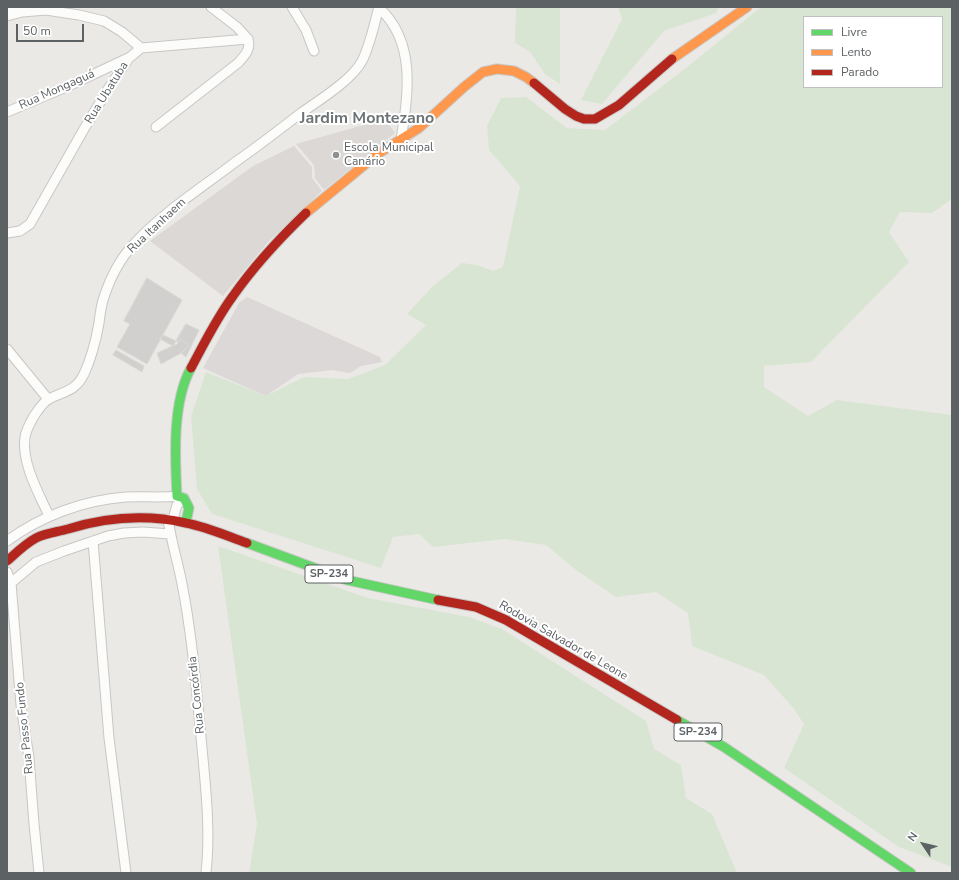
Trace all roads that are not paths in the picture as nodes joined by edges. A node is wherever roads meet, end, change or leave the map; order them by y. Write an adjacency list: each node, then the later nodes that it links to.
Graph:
1 (211, 7): 8 (street)
2 (292, 7): 10 (street)
3 (379, 7): 14 (street); 17 (street, Rua Itanhaem)
4 (747, 7): 14 (main road)
5 (7, 8): 6 (street)
6 (22, 12): 7 (street); 9 (street)
7 (7, 16)
8 (248, 39): 9 (street); 13 (street)
9 (141, 48): 11 (street, Rua Ubatuba)
10 (314, 51)
11 (129, 58): 12 (street, Rua Mongaguá); 15 (street, Rua Ubatuba)
12 (7, 112)
13 (156, 127)
14 (401, 140): 18 (main road)
15 (7, 233)
16 (7, 349): 17 (street)
17 (48, 399): 19 (street, Rua Itanhaem)
18 (180, 497): 19 (street); 20 (street); 21 (main road)
19 (50, 516): 23 (street)
20 (170, 519): 21 (main road, Rodovia Salvador de Leone / SP-234); 22 (street, Rua Concórdia); 25 (main road, Rodovia Salvador de Leone / SP-234)
21 (186, 522): 31 (main road, Rodovia Salvador de Leone / SP-234)
22 (170, 534): 24 (street); 30 (street, Rua Concórdia)
23 (7, 541)
24 (93, 541): 27 (street); 29 (street)
25 (7, 561)
26 (7, 572): 27 (street, Rua Passo Fundo)
27 (11, 583): 28 (street, Rua Passo Fundo)
28 (39, 873)
29 (126, 873)
30 (206, 873)
31 (910, 873)

